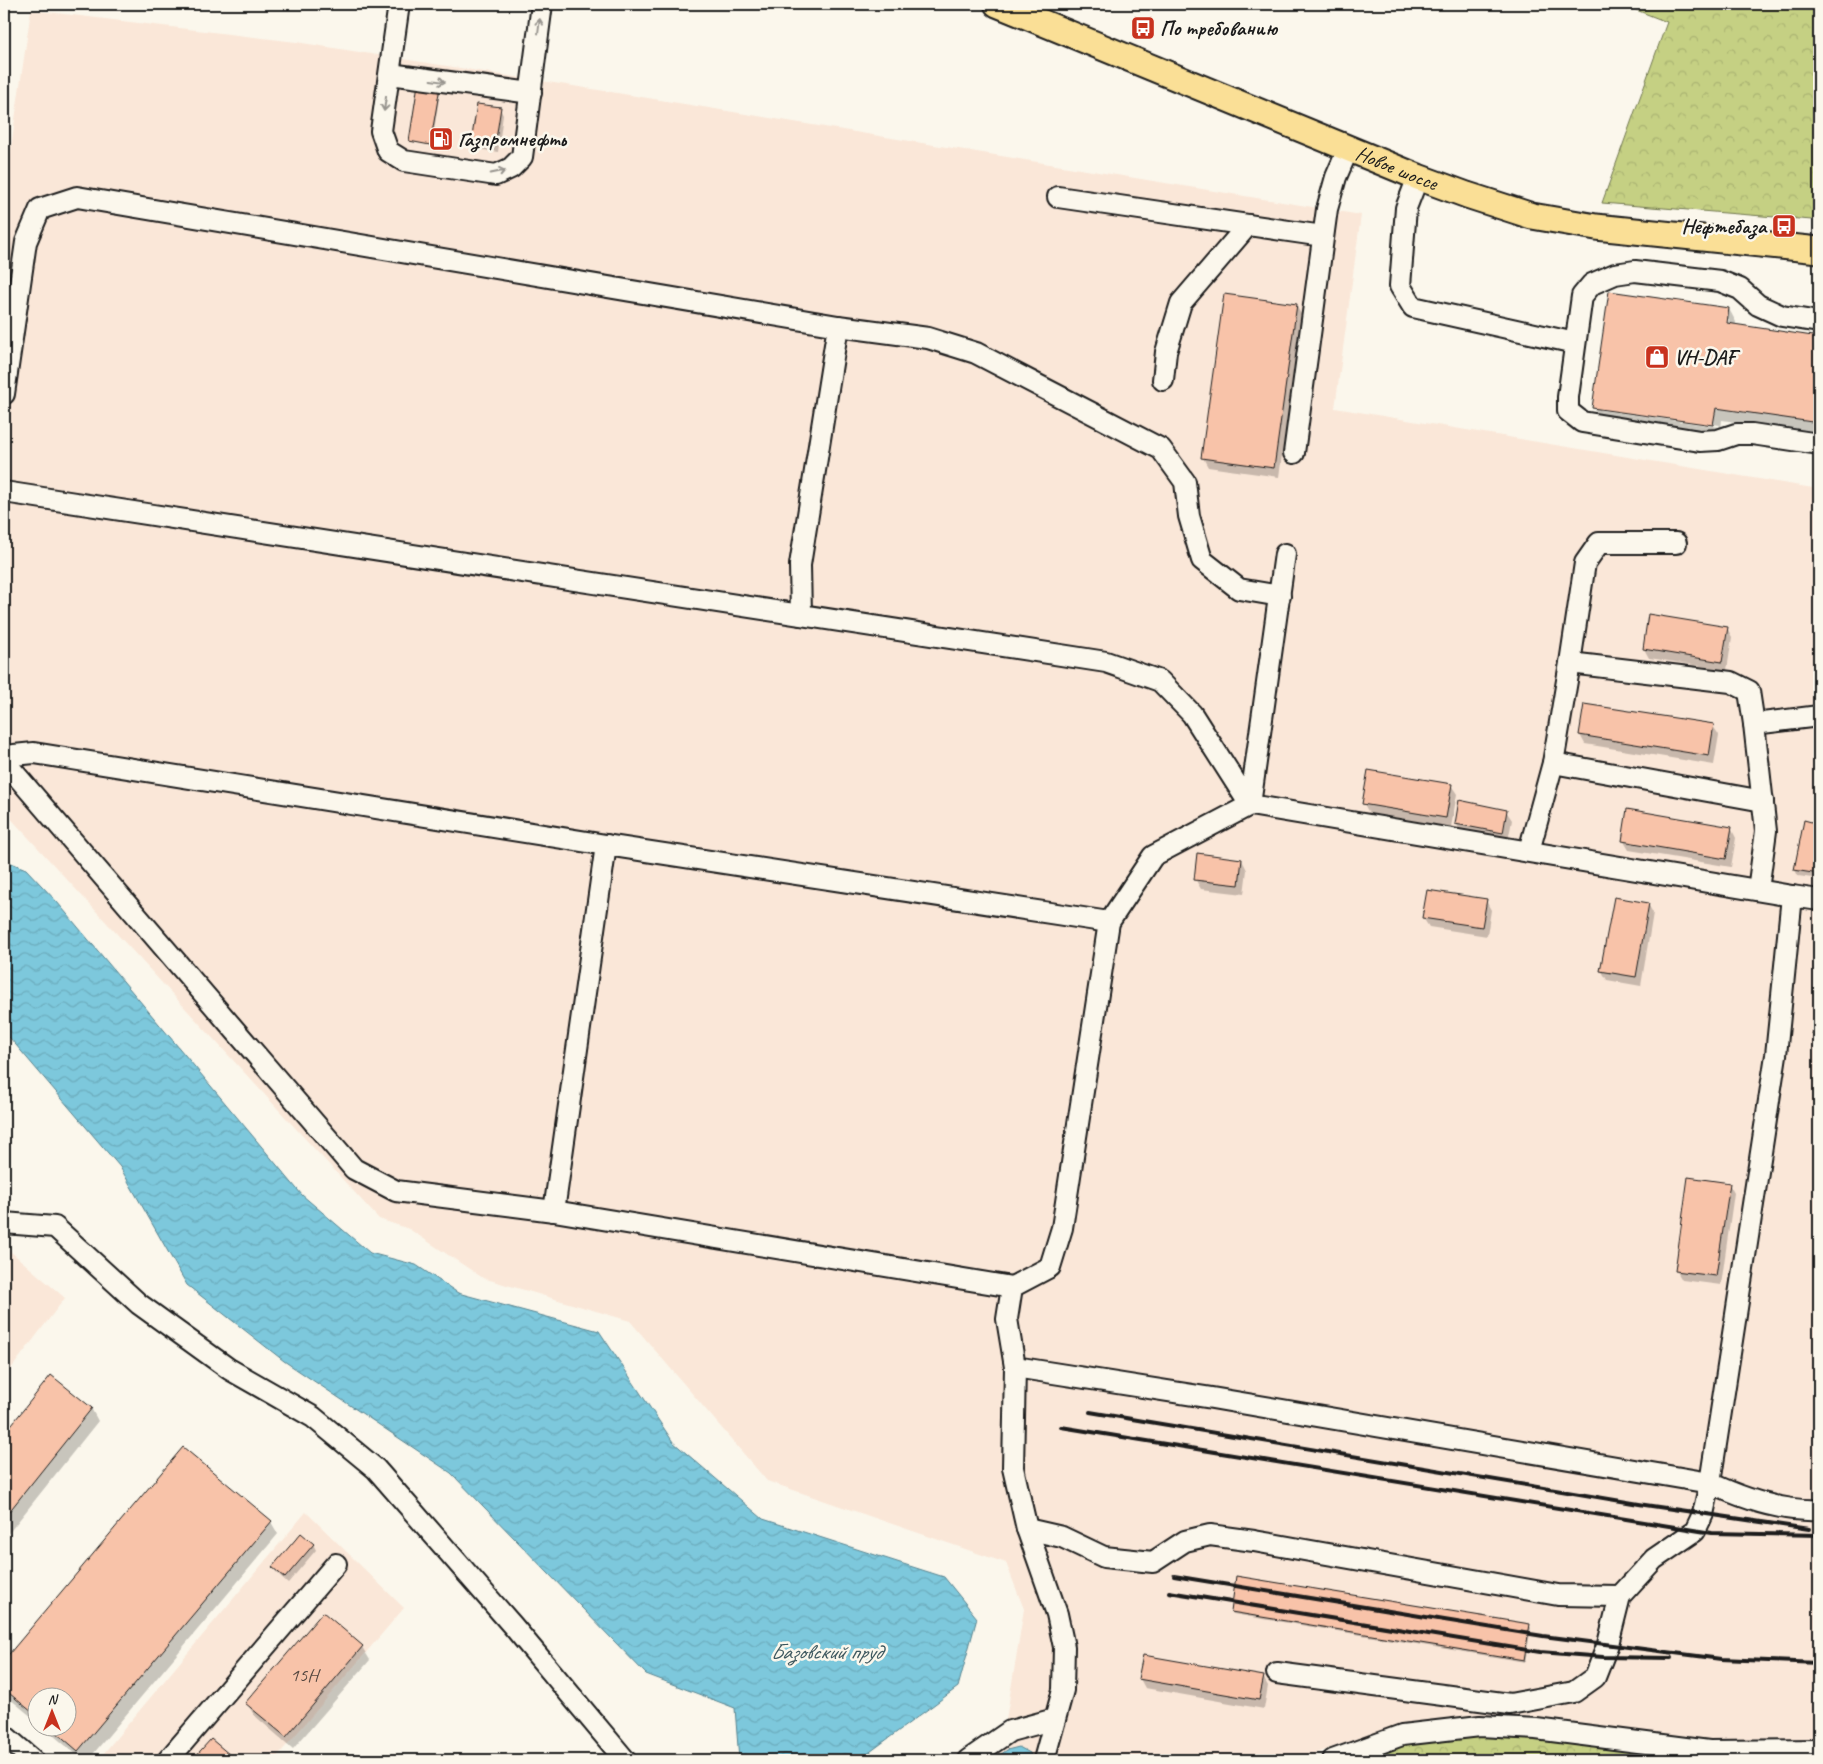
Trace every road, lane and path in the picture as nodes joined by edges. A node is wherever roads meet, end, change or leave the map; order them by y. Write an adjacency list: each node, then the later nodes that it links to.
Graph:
1 (399, 4): 4 (street)
2 (542, 4): 5 (street, one-way to 2)
3 (997, 4): 6 (main road, Новое шоссе)
4 (390, 74): 5 (street, one-way to 5); 5 (street, one-way to 5)
5 (531, 93)
6 (1349, 147): 7 (main road, Новое шоссе); 10 (street)
7 (1418, 177): 11 (main road, Новое шоссе); 14 (street)
8 (1058, 197): 9 (street)
9 (1248, 225): 10 (street); 15 (street)
10 (1324, 236): 18 (street)
11 (1819, 250)
12 (1819, 322): 14 (street)
13 (838, 326): 16 (street); 22 (street); 23 (street)
14 (1574, 343): 17 (street)
15 (1163, 380)
16 (4, 394)
17 (1819, 444)
18 (1294, 453)
19 (4, 492): 23 (street)
20 (1676, 544): 24 (street)
21 (1285, 554): 22 (street)
22 (1280, 596): 31 (street)
23 (802, 615): 31 (street)
24 (1570, 663): 26 (street); 29 (street)
25 (1819, 716): 26 (street)
26 (1754, 724): 30 (street)
27 (4, 756): 32 (street)
28 (4, 761): 38 (street)
29 (1553, 763): 30 (street); 33 (street)
30 (1763, 801): 34 (street)
31 (1250, 805): 33 (street); 37 (street)
32 (606, 844): 37 (street); 38 (street)
33 (1529, 851): 34 (street)
34 (1758, 890): 35 (street)
35 (1792, 896): 36 (street); 42 (street)
36 (1819, 900)
37 (1109, 922): 40 (street)
38 (554, 1211): 40 (street)
39 (4, 1223): 53 (street)
40 (1012, 1287): 41 (street)
41 (1015, 1367): 42 (street); 44 (street)
42 (1710, 1483): 43 (street); 46 (street)
43 (1819, 1510)
44 (1027, 1529): 46 (street); 48 (street)
45 (336, 1564): 52 (street)
46 (1620, 1596): 47 (street)
47 (1277, 1673)
48 (1055, 1719): 54 (street); 55 (street)
49 (4, 1735): 51 (street)
50 (1819, 1750): 56 (street)
51 (33, 1760)
52 (168, 1760)
53 (625, 1760)
54 (968, 1760)
55 (1044, 1760)
56 (1333, 1760)

